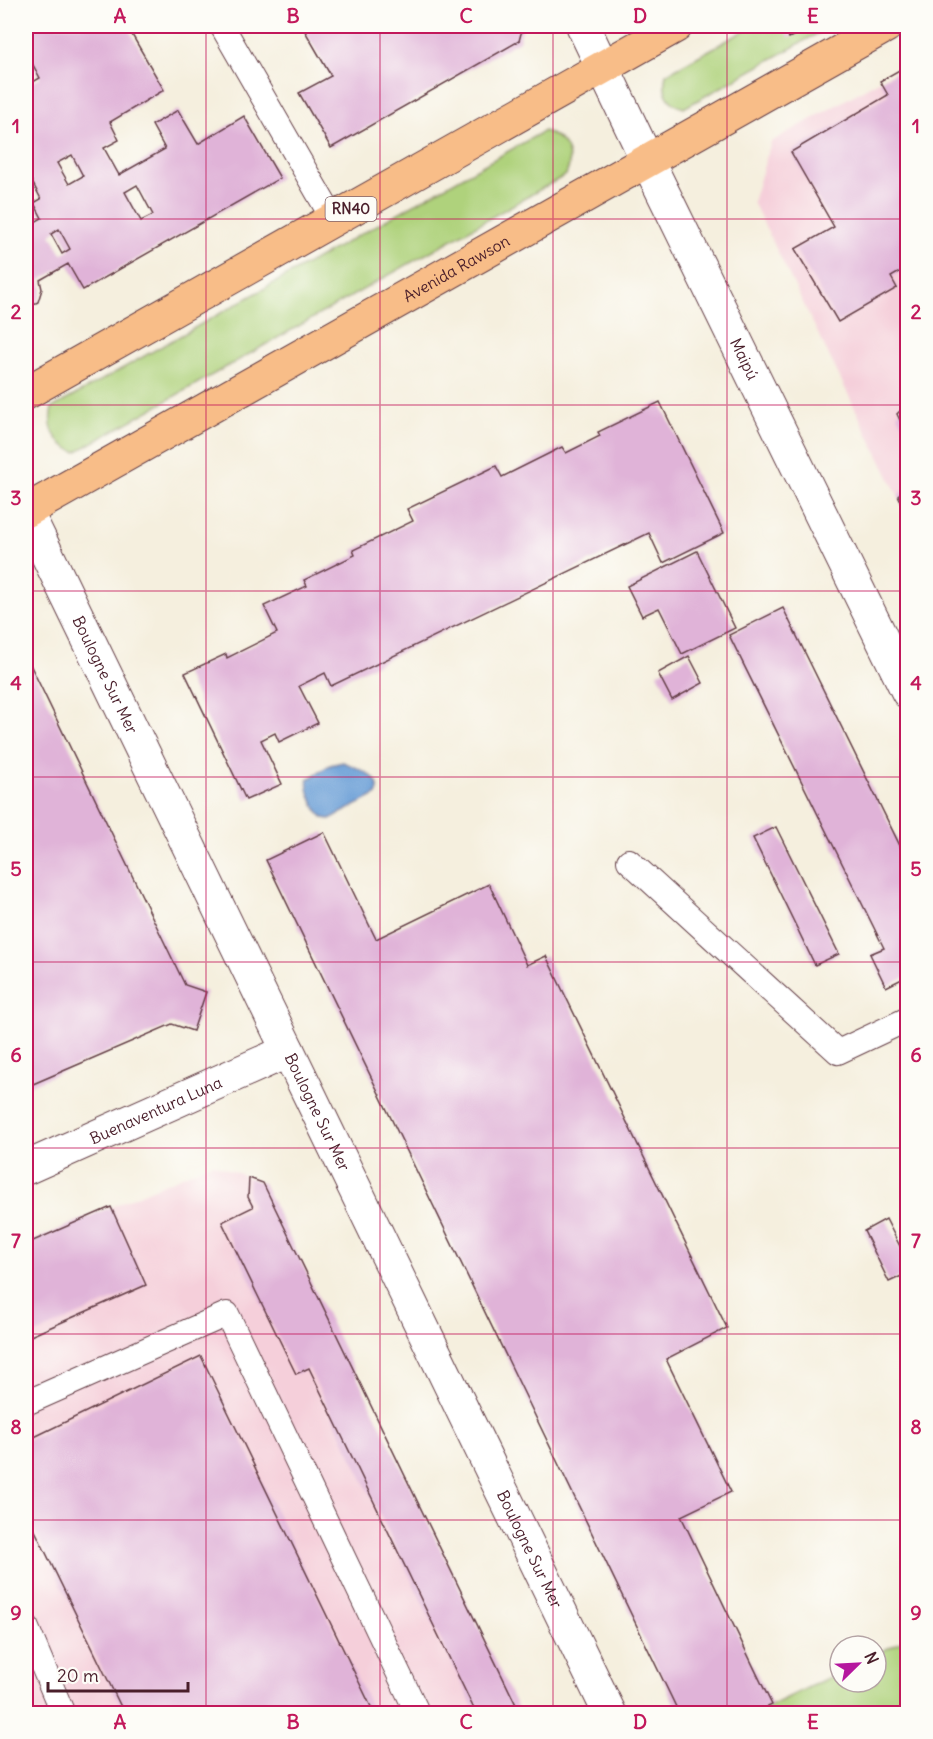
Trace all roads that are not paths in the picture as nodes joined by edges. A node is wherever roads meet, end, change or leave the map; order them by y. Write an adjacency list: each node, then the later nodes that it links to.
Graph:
1 (222, 26): 7 (lane)
2 (583, 26): 5 (street, Maipú)
3 (676, 26): 5 (main road, RN40)
4 (886, 26): 6 (main road, Avenida Rawson)
5 (603, 67): 6 (street, Maipú); 7 (main road, RN40)
6 (647, 160): 9 (main road, Avenida Rawson); 10 (street, Maipú)
7 (333, 219): 8 (main road, RN40)
8 (26, 393)
9 (26, 511): 13 (street, Boulogne Sur Mer)
10 (908, 692)
11 (629, 861): 12 (lane)
12 (908, 1020)
13 (288, 1051): 14 (street, Buenaventura Luna); 19 (street, Boulogne Sur Mer)
14 (26, 1168)
15 (26, 1403): 18 (lane)
16 (26, 1626): 17 (lane)
17 (63, 1713)
18 (418, 1713)
19 (610, 1713)

